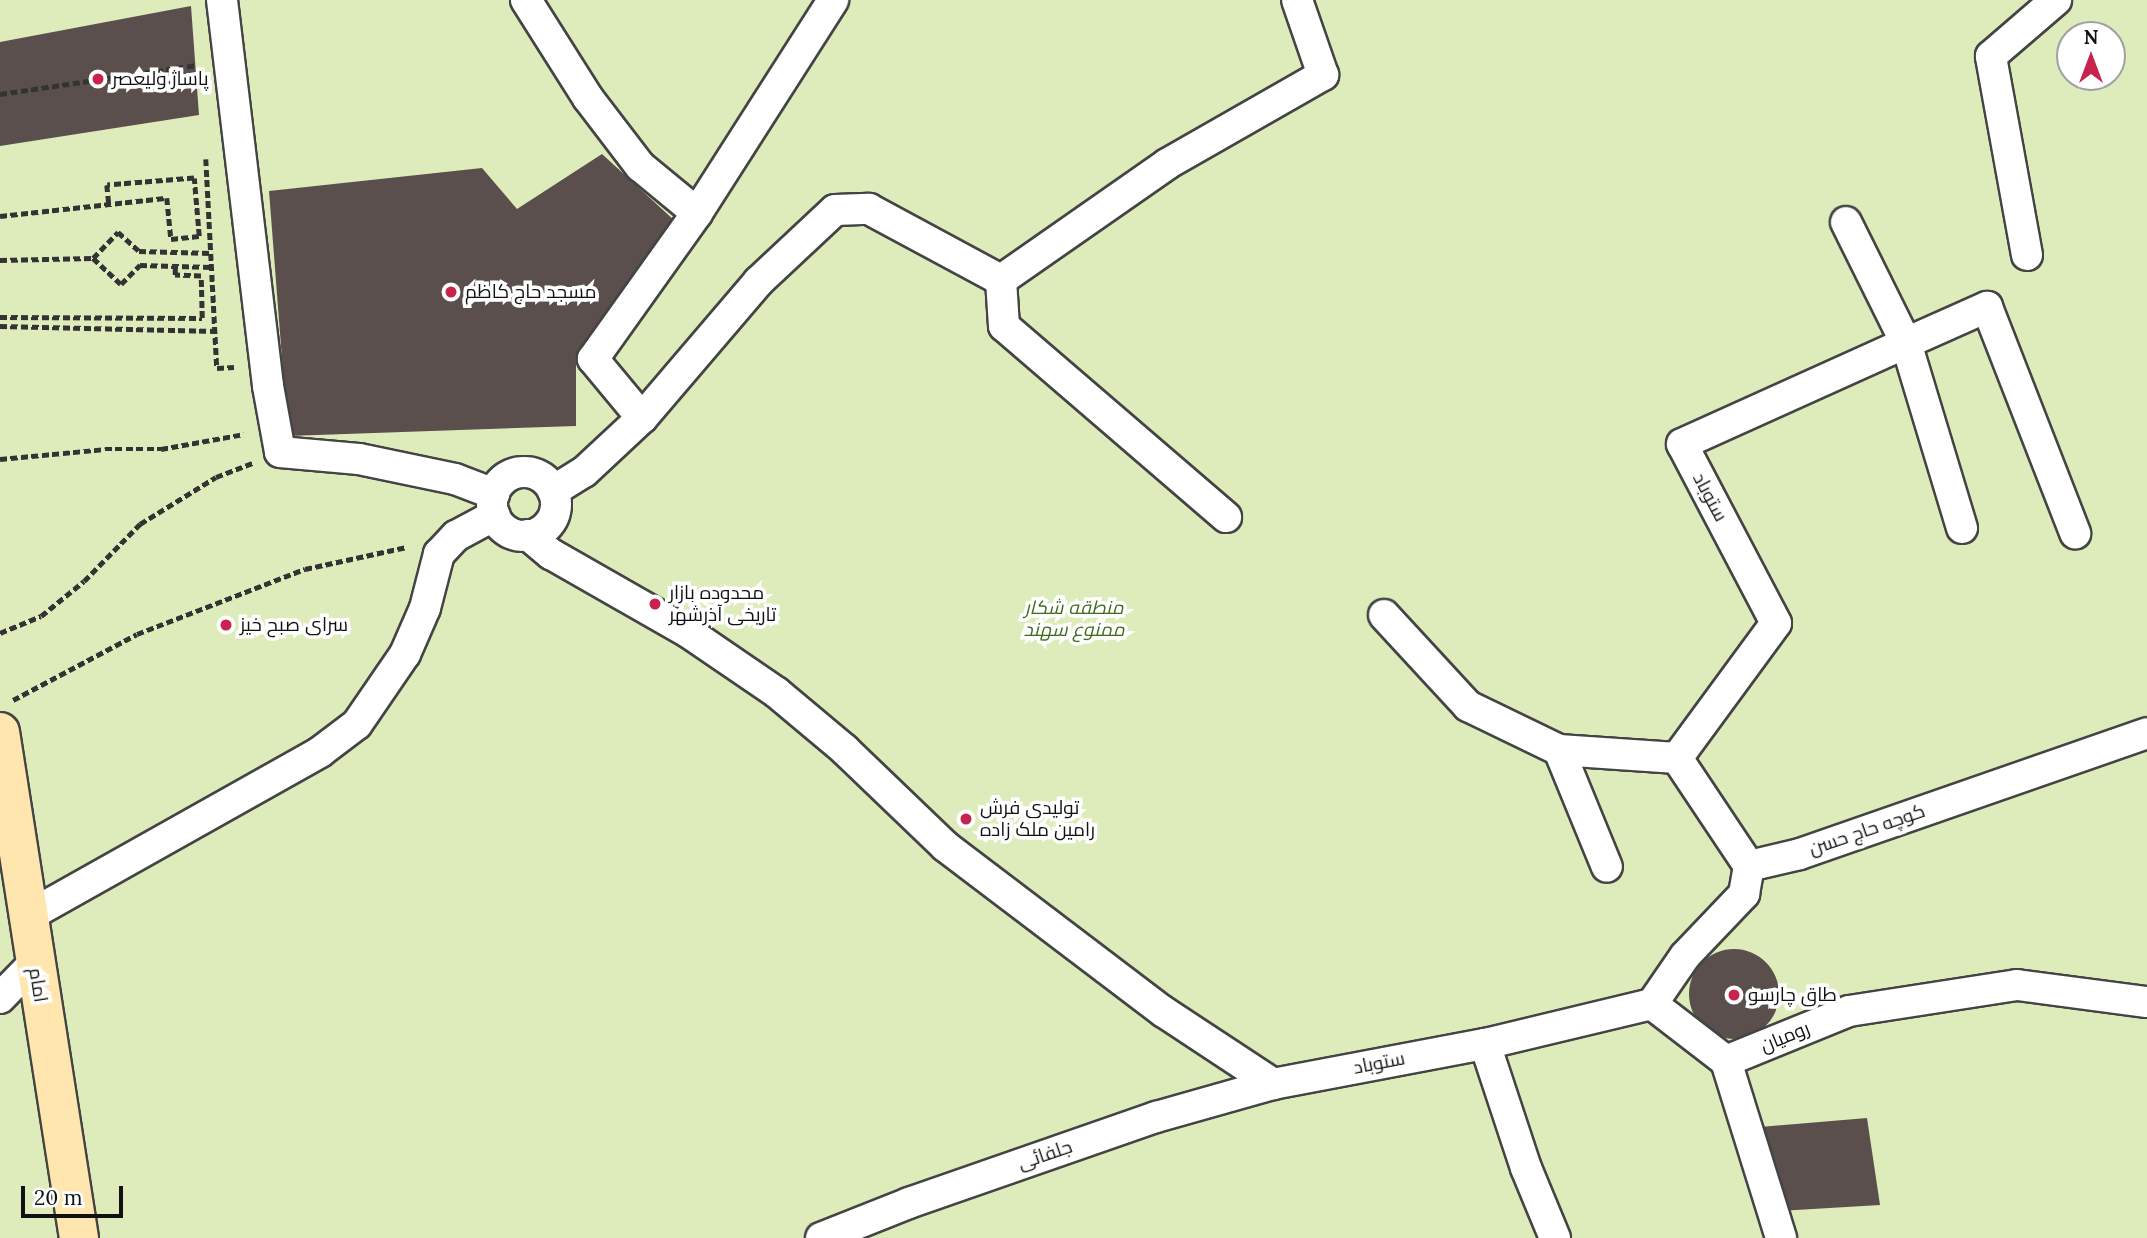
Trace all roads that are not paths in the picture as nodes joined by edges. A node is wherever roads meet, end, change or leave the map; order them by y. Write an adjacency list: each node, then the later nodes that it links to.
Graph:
1 (222, 0): 13 (street)
2 (526, 0): 6 (street)
3 (833, 0): 6 (street)
4 (1297, 0): 9 (street)
5 (2056, 0): 8 (street)
6 (697, 213): 11 (street)
7 (1846, 222): 10 (street)
8 (2027, 256)
9 (1001, 280): 11 (street); 14 (street)
10 (1906, 343): 15 (street); 16 (street); 22 (street, ستوباد)
11 (642, 418): 12 (street)
12 (553, 491): 13 (street); 17 (street)
13 (494, 504): 17 (street); 25 (street)
14 (1226, 517)
15 (1962, 528)
16 (2074, 533)
17 (528, 535): 32 (street)
18 (1384, 615): 21 (street)
19 (5, 717): 25 (main road, امام)
20 (2147, 733): 23 (street, کوچه حاج حسن)
21 (1559, 750): 22 (street); 24 (street)
22 (1676, 758): 23 (street)
23 (1749, 866): 29 (street)
24 (1607, 867)
25 (30, 915): 26 (main road, امام)
26 (34, 963): 27 (street); 33 (main road, امام)
27 (0, 998)
28 (2147, 1002): 31 (street, رومیان)
29 (1651, 1004): 30 (street); 31 (street)
30 (1485, 1044): 32 (street, ستوباد); 35 (street)
31 (1726, 1061): 36 (street)
32 (1273, 1084): 34 (street, جلفائی)
33 (79, 1238)
34 (821, 1238)
35 (1555, 1238)
36 (1781, 1238)

